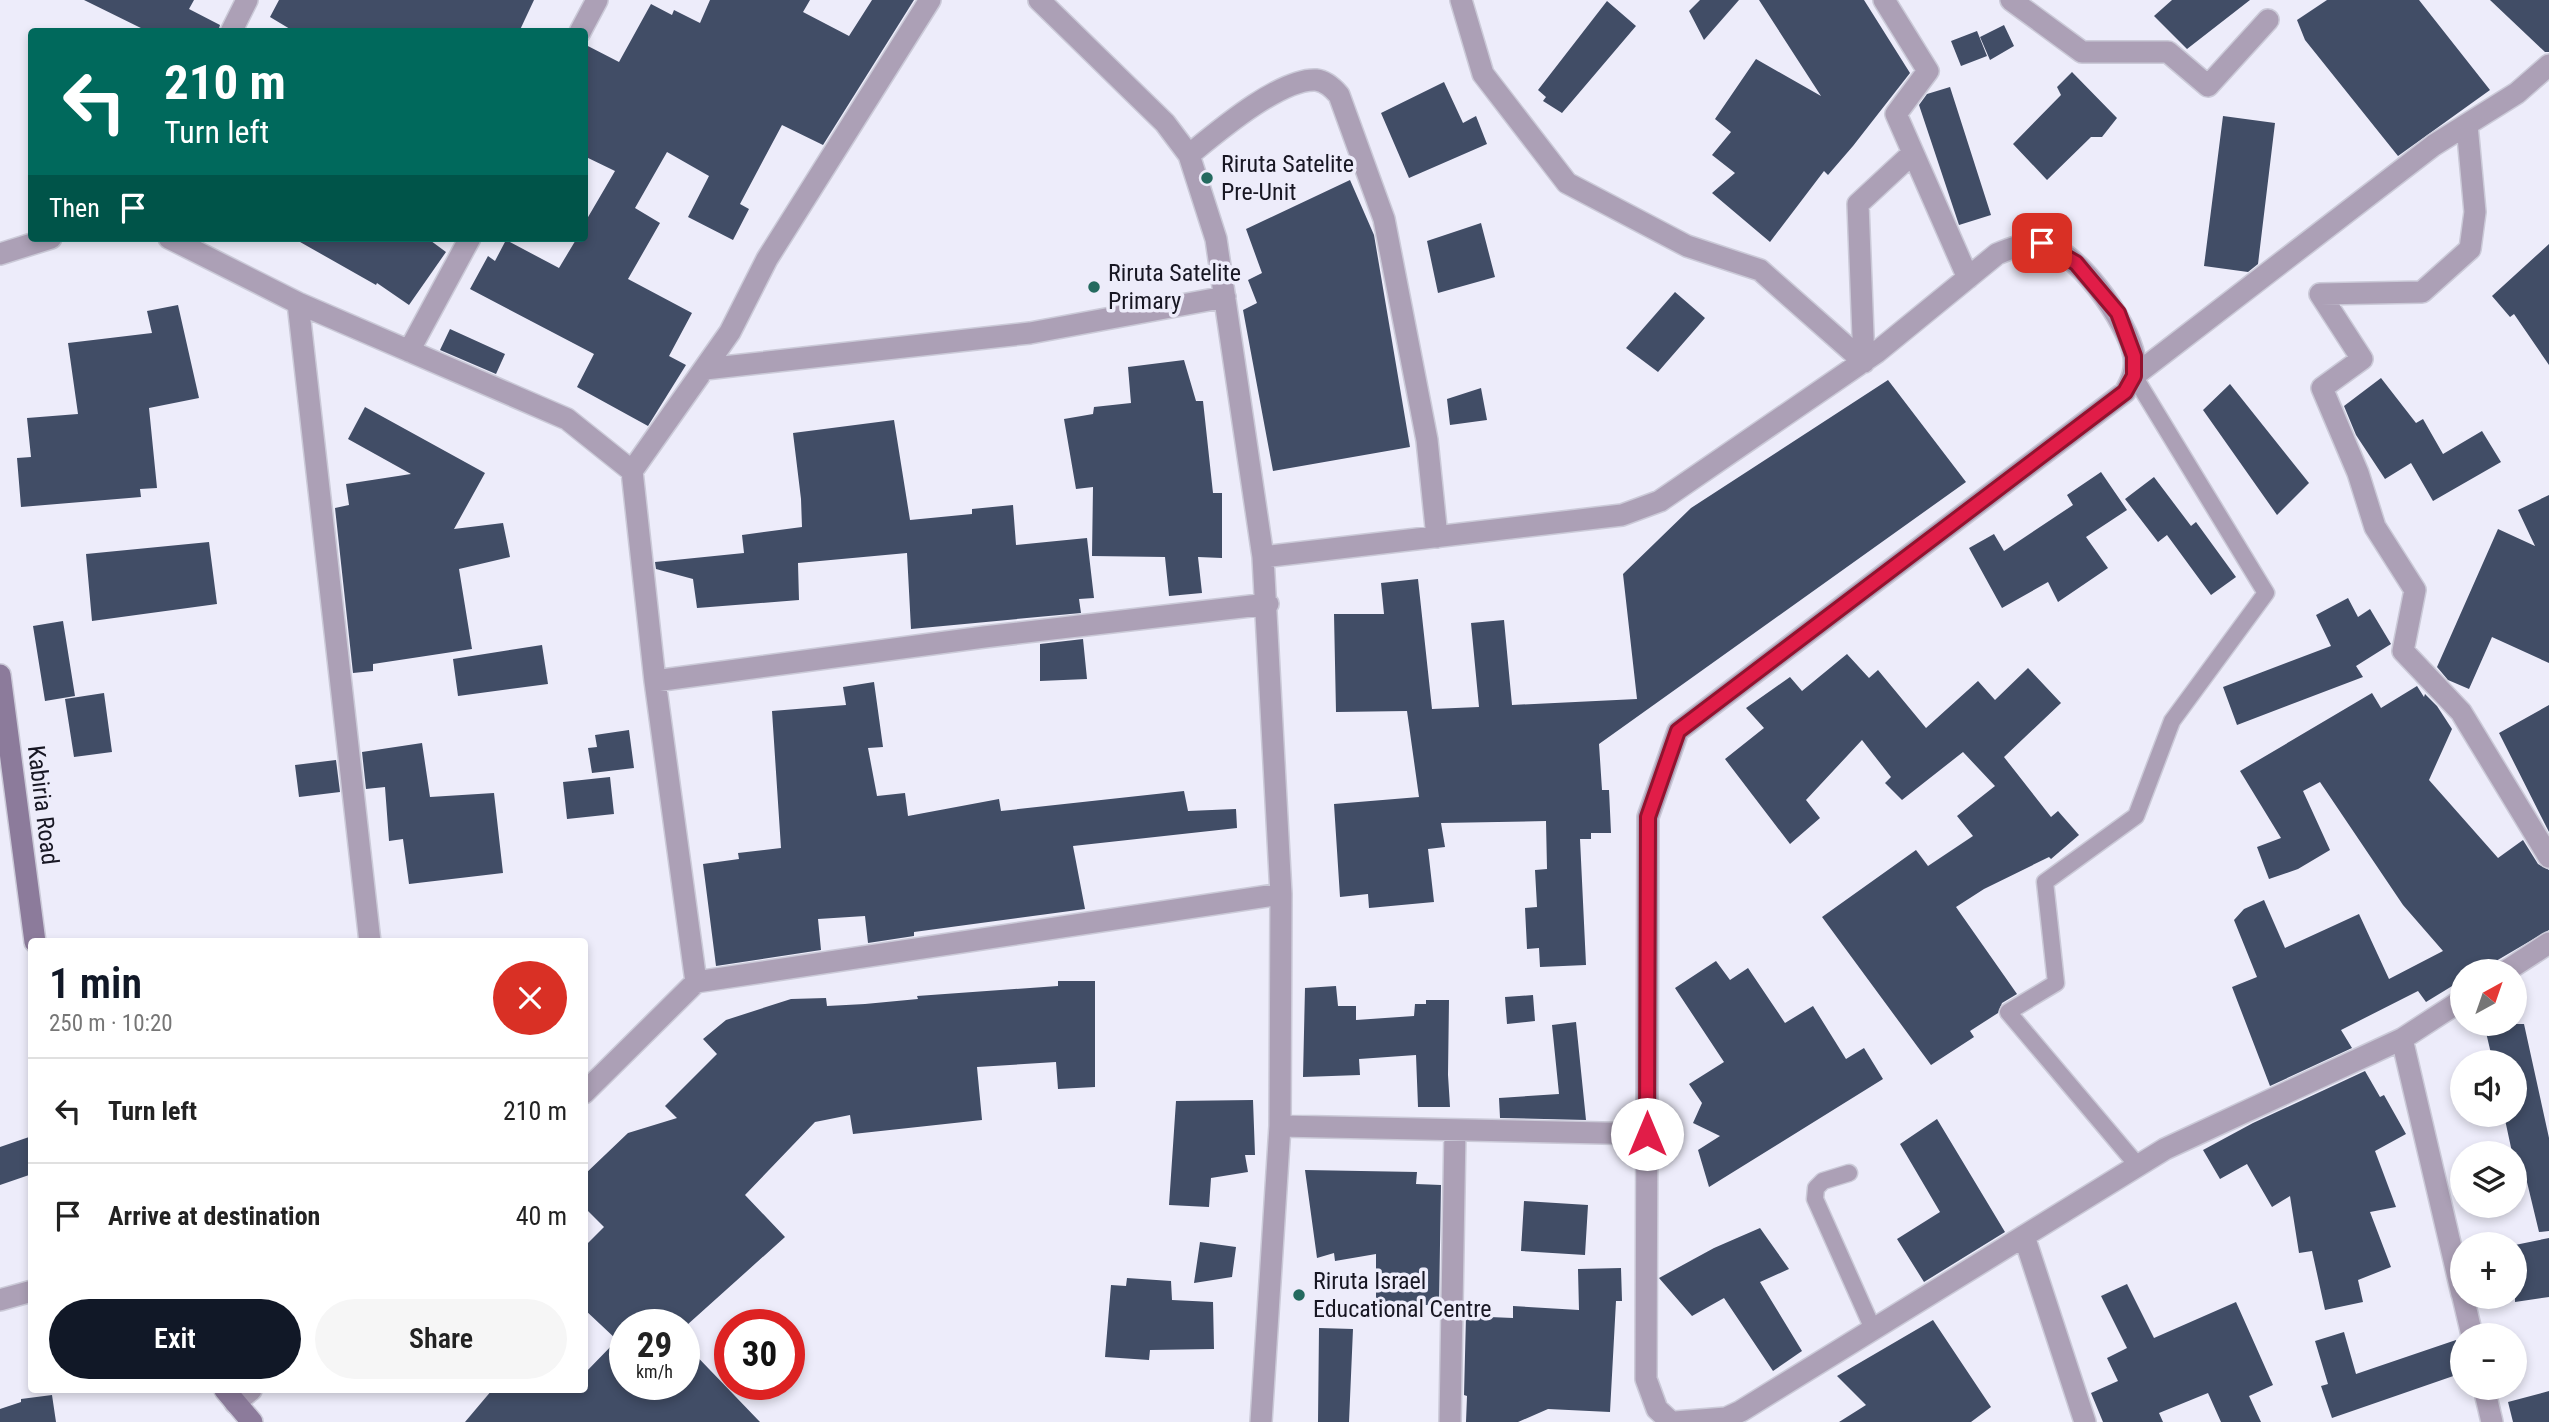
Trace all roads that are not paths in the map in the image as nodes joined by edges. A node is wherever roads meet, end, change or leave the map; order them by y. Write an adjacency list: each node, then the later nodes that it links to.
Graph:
1 (247, 0): 9 (street)
2 (597, 0): 10 (street)
3 (930, 0): 24 (street)
4 (1039, 0): 14 (street)
5 (1461, 0): 23 (street)
6 (1884, 0): 13 (street)
7 (2011, 0): 8 (street)
8 (2268, 20)
9 (233, 28)
10 (582, 28)
11 (2549, 65): 12 (street)
12 (2467, 125): 25 (street); 33 (street)
13 (1913, 153): 19 (street); 23 (street)
14 (1189, 155): 20 (street); 27 (street)
15 (38, 242): 18 (street)
16 (177, 242): 21 (street)
17 (468, 242): 22 (street)
18 (0, 254)
19 (1968, 278): 23 (street); 25 (street)
20 (1225, 297): 24 (street); 28 (street)
21 (298, 303): 22 (street); 36 (street)
22 (409, 351): 26 (street)
23 (1864, 362): 27 (street)
24 (705, 369): 26 (street)
25 (2134, 376): 45 (street); 46 (lane)
26 (632, 471): 32 (street)
27 (1437, 537): 28 (street)
28 (1264, 557): 29 (street)
29 (1268, 604): 32 (street); 34 (street)
30 (0, 675): 31 (main road, Kabiria Road)
31 (0, 681): 35 (main road, Kabiria Road)
32 (655, 681): 39 (street)
33 (2549, 857)
34 (1281, 894): 39 (street); 43 (street)
35 (34, 938)
36 (370, 938)
37 (2549, 943): 38 (street)
38 (2524, 959)
39 (696, 982): 42 (street)
40 (2450, 1008): 41 (street)
41 (2402, 1039): 46 (street); 49 (street)
42 (588, 1089)
43 (1280, 1126): 44 (street); 56 (street)
44 (1455, 1130): 45 (street); 57 (street)
45 (1647, 1134): 58 (street)
46 (2138, 1166): 48 (street)
47 (1849, 1172): 52 (lane)
48 (2024, 1236): 52 (street); 59 (street)
49 (2450, 1240)
50 (28, 1292): 51 (street)
51 (0, 1300)
52 (1873, 1329): 58 (street)
53 (230, 1396): 55 (main road)
54 (2487, 1400): 60 (street)
55 (253, 1422)
56 (1261, 1422)
57 (1450, 1422)
58 (1673, 1422)
59 (2085, 1422)
60 (2492, 1422)

